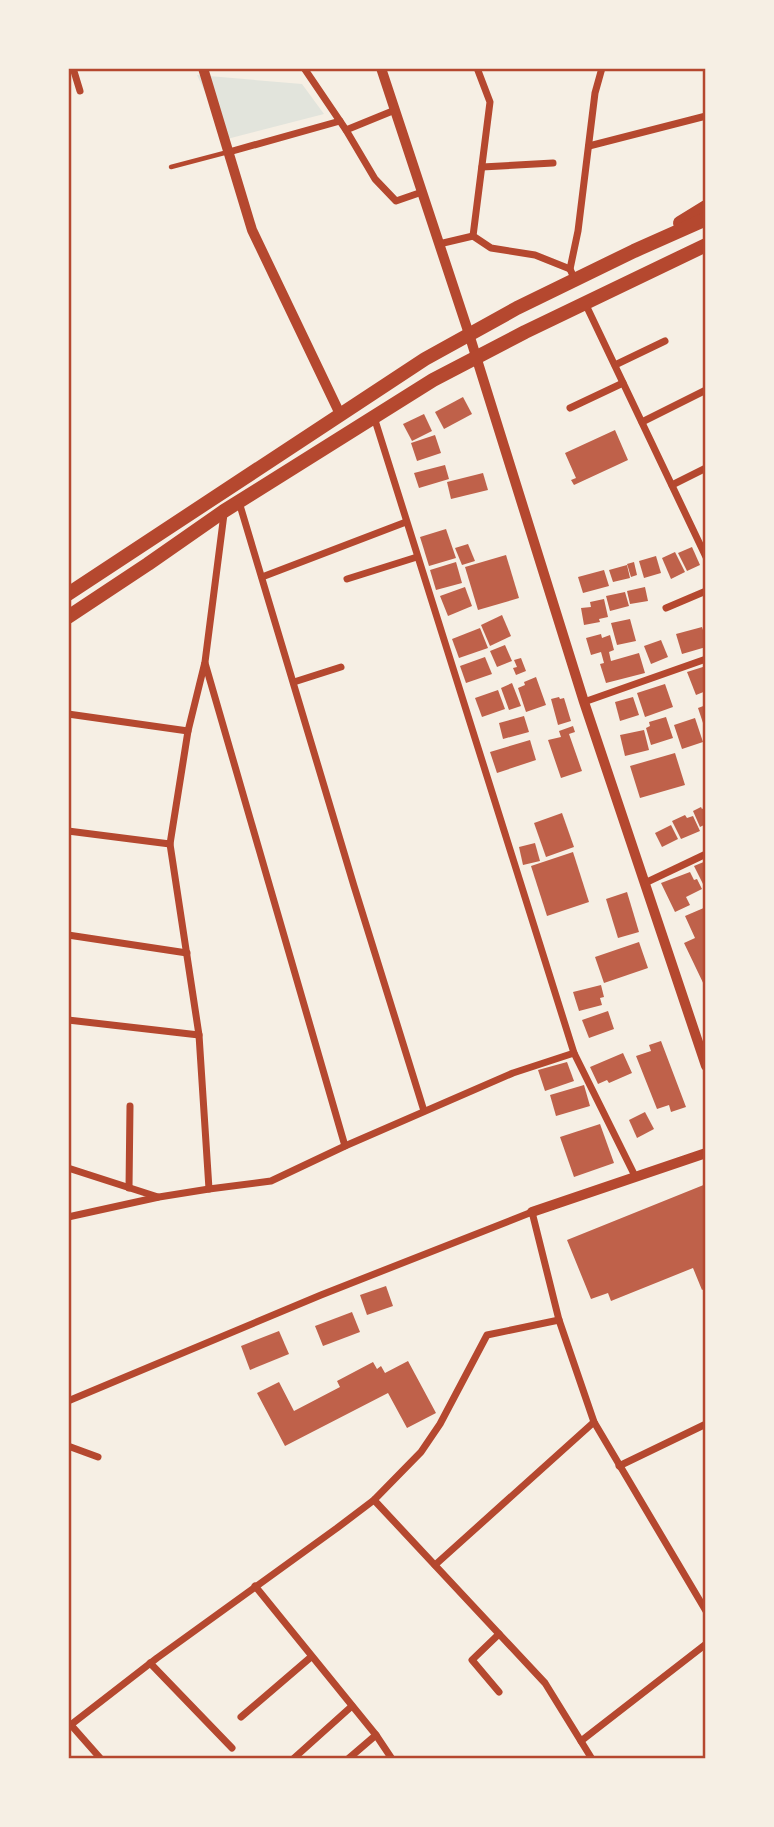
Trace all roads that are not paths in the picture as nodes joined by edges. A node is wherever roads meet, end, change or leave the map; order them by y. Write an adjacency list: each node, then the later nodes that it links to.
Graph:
1 (73, 68): 7 (street)
2 (203, 68): 13 (street)
3 (304, 68): 10 (street)
4 (382, 68): 8 (street)
5 (477, 68): 16 (street)
6 (602, 68): 12 (street)
7 (80, 91)
8 (395, 110): 11 (street); 17 (street)
9 (706, 116): 12 (street)
10 (340, 121): 11 (street); 13 (street)
11 (346, 131): 17 (street)
12 (589, 146): 26 (street)
13 (229, 152): 15 (lane); 35 (street)
14 (553, 163): 16 (street)
15 (171, 167)
16 (482, 167): 20 (street)
17 (422, 192): 21 (street)
18 (706, 207): 23 (main road)
19 (706, 219): 23 (main road)
20 (473, 236): 21 (street); 26 (street)
21 (439, 244): 28 (street)
22 (706, 245): 25 (main road)
23 (634, 251): 26 (main road)
24 (706, 255): 25 (main road)
25 (647, 272): 27 (main road)
26 (572, 274): 28 (main road)
27 (585, 302): 30 (main road); 31 (street)
28 (469, 334): 30 (street); 35 (main road)
29 (665, 341): 31 (street)
30 (476, 357): 36 (main road); 56 (street)
31 (615, 365): 32 (street)
32 (623, 383): 34 (street); 37 (street)
33 (706, 390): 37 (street)
34 (570, 408)
35 (340, 414): 49 (main road)
36 (374, 416): 40 (main road); 42 (street)
37 (642, 422): 39 (street)
38 (706, 468): 39 (street)
39 (672, 485): 43 (street)
40 (239, 502): 41 (main road); 46 (street)
41 (224, 511): 51 (main road); 53 (street)
42 (406, 523): 44 (street); 46 (street)
43 (704, 546): 45 (street)
44 (417, 557): 47 (street); 67 (street)
45 (706, 557)
46 (262, 577): 55 (street)
47 (347, 579)
48 (706, 591): 50 (street)
49 (68, 594)
50 (666, 608)
51 (68, 617)
52 (706, 659): 56 (street)
53 (205, 662): 58 (street); 71 (street)
54 (341, 667): 55 (street)
55 (294, 682): 70 (street)
56 (584, 702): 62 (street)
57 (68, 714): 58 (street)
58 (188, 731): 60 (street)
59 (68, 831): 60 (street)
60 (170, 844): 64 (street)
61 (706, 854): 62 (street)
62 (645, 883): 68 (street)
63 (68, 935): 64 (street)
64 (187, 953): 66 (street)
65 (68, 1020): 66 (street)
66 (199, 1035): 76 (street)
67 (575, 1053): 70 (street); 74 (street)
68 (706, 1066)
69 (130, 1106): 75 (street)
70 (424, 1111): 71 (street)
71 (345, 1146): 76 (street)
72 (706, 1153): 74 (street)
73 (68, 1168): 75 (street)
74 (635, 1177): 78 (street)
75 (129, 1188): 77 (street)
76 (209, 1189): 77 (street)
77 (159, 1197): 79 (street)
78 (532, 1212): 80 (street); 81 (street)
79 (68, 1217)
80 (559, 1320): 82 (street); 87 (street)
81 (68, 1401)
82 (594, 1422): 86 (street); 88 (street)
83 (706, 1424): 86 (street)
84 (68, 1446): 85 (street)
85 (98, 1457)
86 (619, 1466): 90 (street)
87 (374, 1500): 88 (street); 89 (street)
88 (435, 1565): 91 (street)
89 (255, 1586): 93 (street); 94 (street)
90 (706, 1611)
91 (499, 1634): 95 (street); 100 (street)
92 (706, 1644): 100 (street)
93 (312, 1657): 96 (street); 97 (street)
94 (150, 1663): 98 (street); 101 (street)
95 (499, 1692)
96 (352, 1706): 99 (street); 103 (street)
97 (240, 1717)
98 (69, 1726): 102 (street)
99 (376, 1735): 104 (street); 105 (street)
100 (581, 1741): 106 (street)
101 (232, 1748)
102 (101, 1759)
103 (293, 1759)
104 (348, 1759)
105 (392, 1759)
106 (592, 1759)

